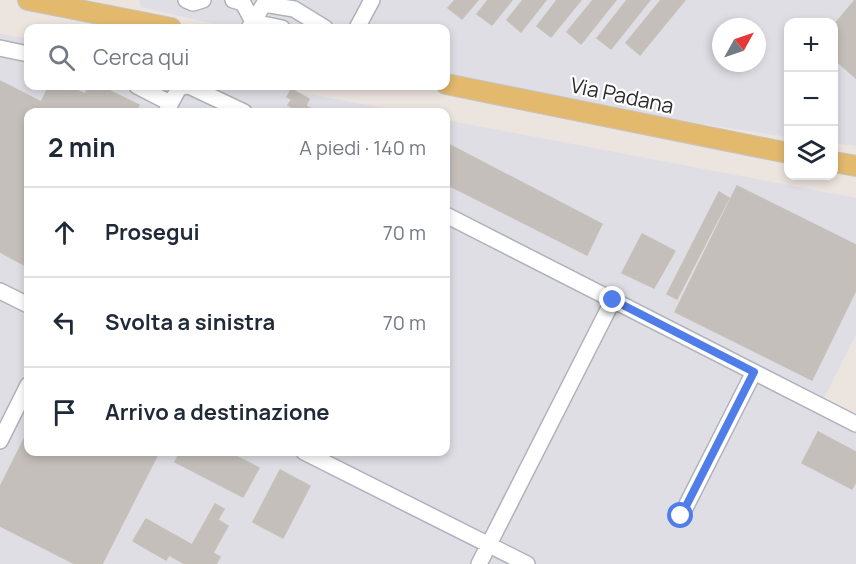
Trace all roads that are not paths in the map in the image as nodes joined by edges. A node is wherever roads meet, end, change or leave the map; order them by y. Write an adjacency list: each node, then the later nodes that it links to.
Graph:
1 (28, 0): 6 (main road)
2 (186, 0): 3 (lane)
3 (203, 0)
4 (233, 0): 8 (lane)
5 (372, 0): 11 (lane)
6 (70, 4): 7 (main road)
7 (154, 24)
8 (251, 24)
9 (252, 24): 10 (lane)
10 (318, 24)
11 (359, 24)
12 (0, 48): 13 (lane)
13 (24, 53)
14 (450, 85): 20 (main road, Via Padana)
15 (142, 90): 18 (lane)
16 (178, 90): 18 (lane)
17 (197, 90): 19 (lane)
18 (168, 108)
19 (235, 108)
20 (784, 152)
21 (838, 163): 22 (main road)
22 (856, 166)
23 (450, 217): 25 (lane)
24 (0, 291): 26 (lane)
25 (613, 300): 27 (lane); 33 (lane)
26 (24, 304)
27 (754, 372): 29 (lane); 32 (lane)
28 (24, 393): 30 (lane)
29 (856, 424)
30 (0, 441)
31 (312, 456): 33 (lane)
32 (681, 516)
33 (489, 544): 34 (lane); 35 (lane)
34 (479, 564)
35 (527, 564)

